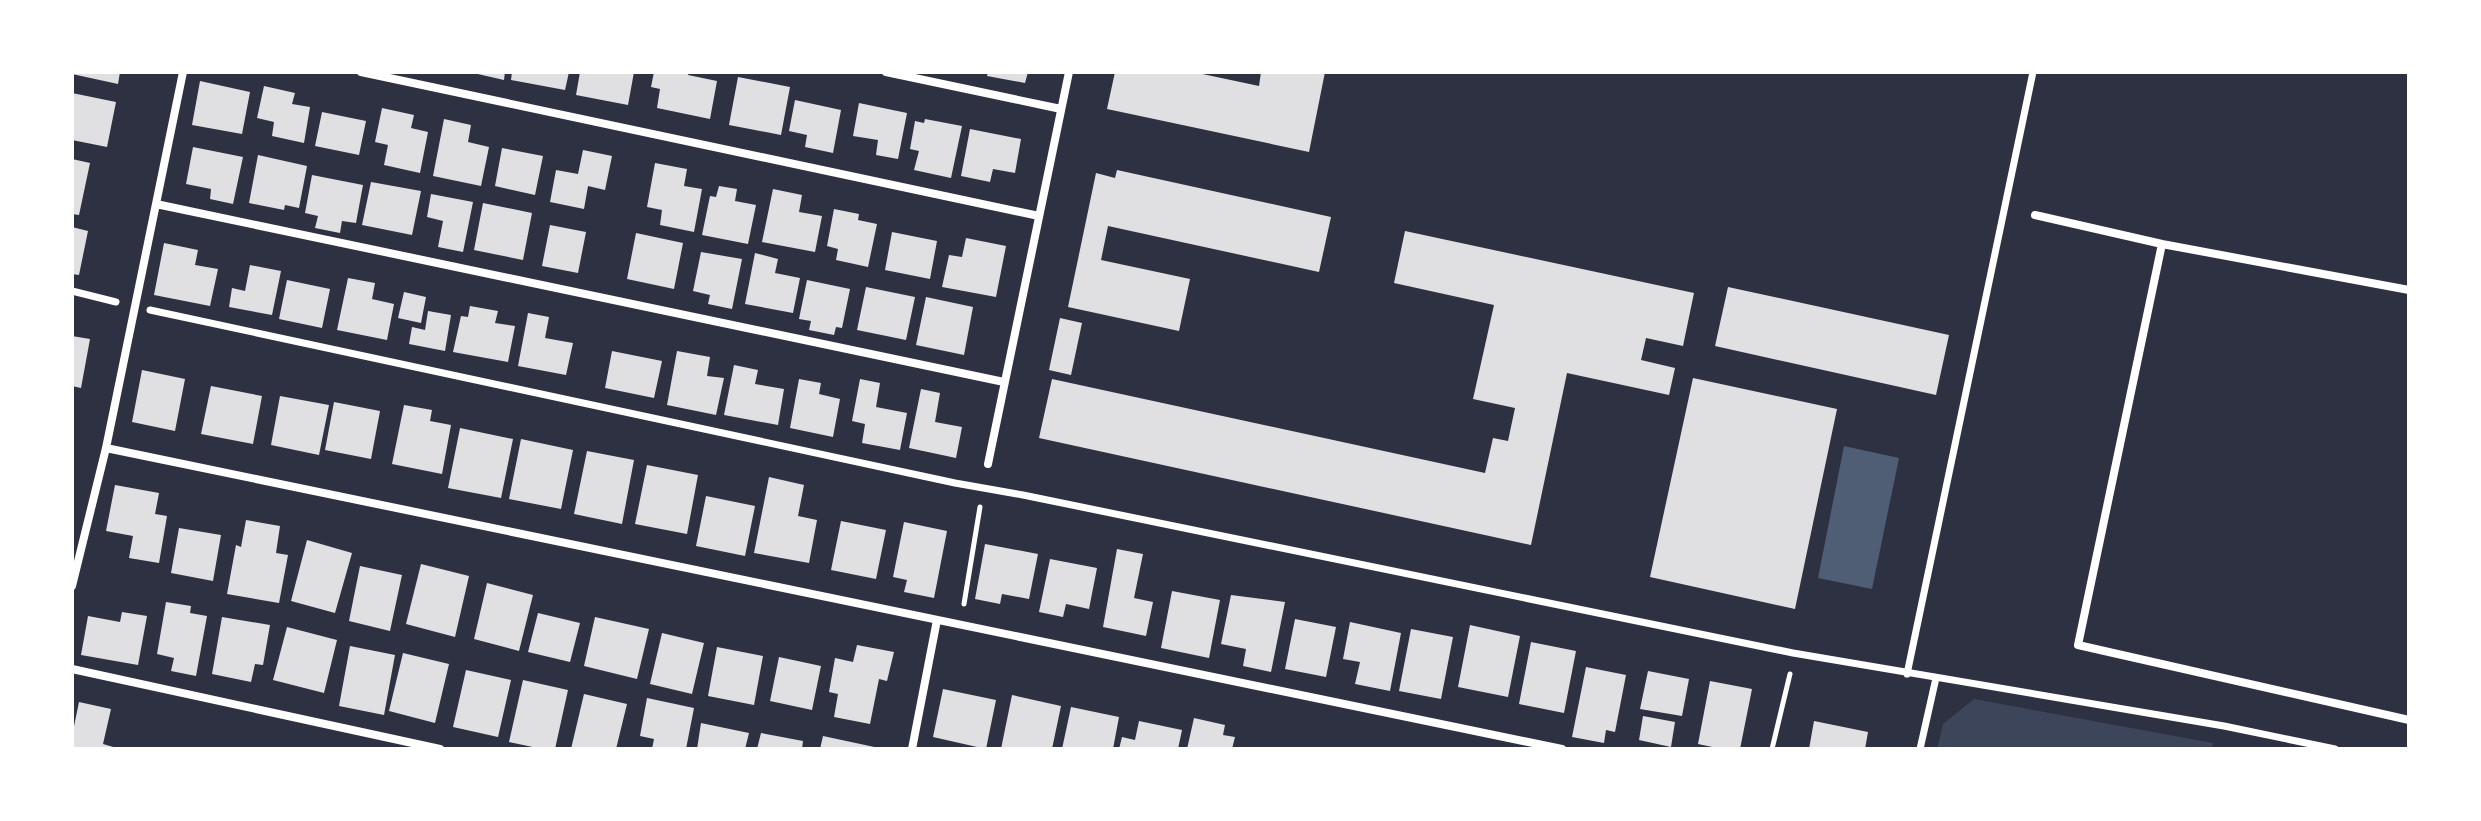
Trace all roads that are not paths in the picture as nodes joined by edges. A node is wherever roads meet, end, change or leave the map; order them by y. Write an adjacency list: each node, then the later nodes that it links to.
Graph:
1 (183, 72): 7 (street)
2 (361, 72): 9 (street)
3 (886, 72): 6 (street)
4 (1069, 72): 6 (street)
5 (2033, 72): 21 (street)
6 (1061, 109): 9 (street)
7 (156, 204): 15 (street); 16 (street)
8 (2035, 215): 10 (street)
9 (1039, 216): 15 (street)
10 (2162, 244): 11 (street); 23 (street)
11 (2409, 290)
12 (72, 291): 13 (street)
13 (116, 302)
14 (150, 310): 21 (street)
15 (1004, 382): 17 (street)
16 (106, 448): 18 (street); 19 (street)
17 (988, 464)
18 (72, 586)
19 (937, 620): 25 (street); 26 (street)
20 (72, 669): 24 (street)
21 (1907, 674): 22 (street)
22 (1936, 678): 27 (street); 28 (street)
23 (2409, 720)
24 (440, 749)
25 (912, 749)
26 (1562, 749)
27 (1920, 749)
28 (2335, 749)

